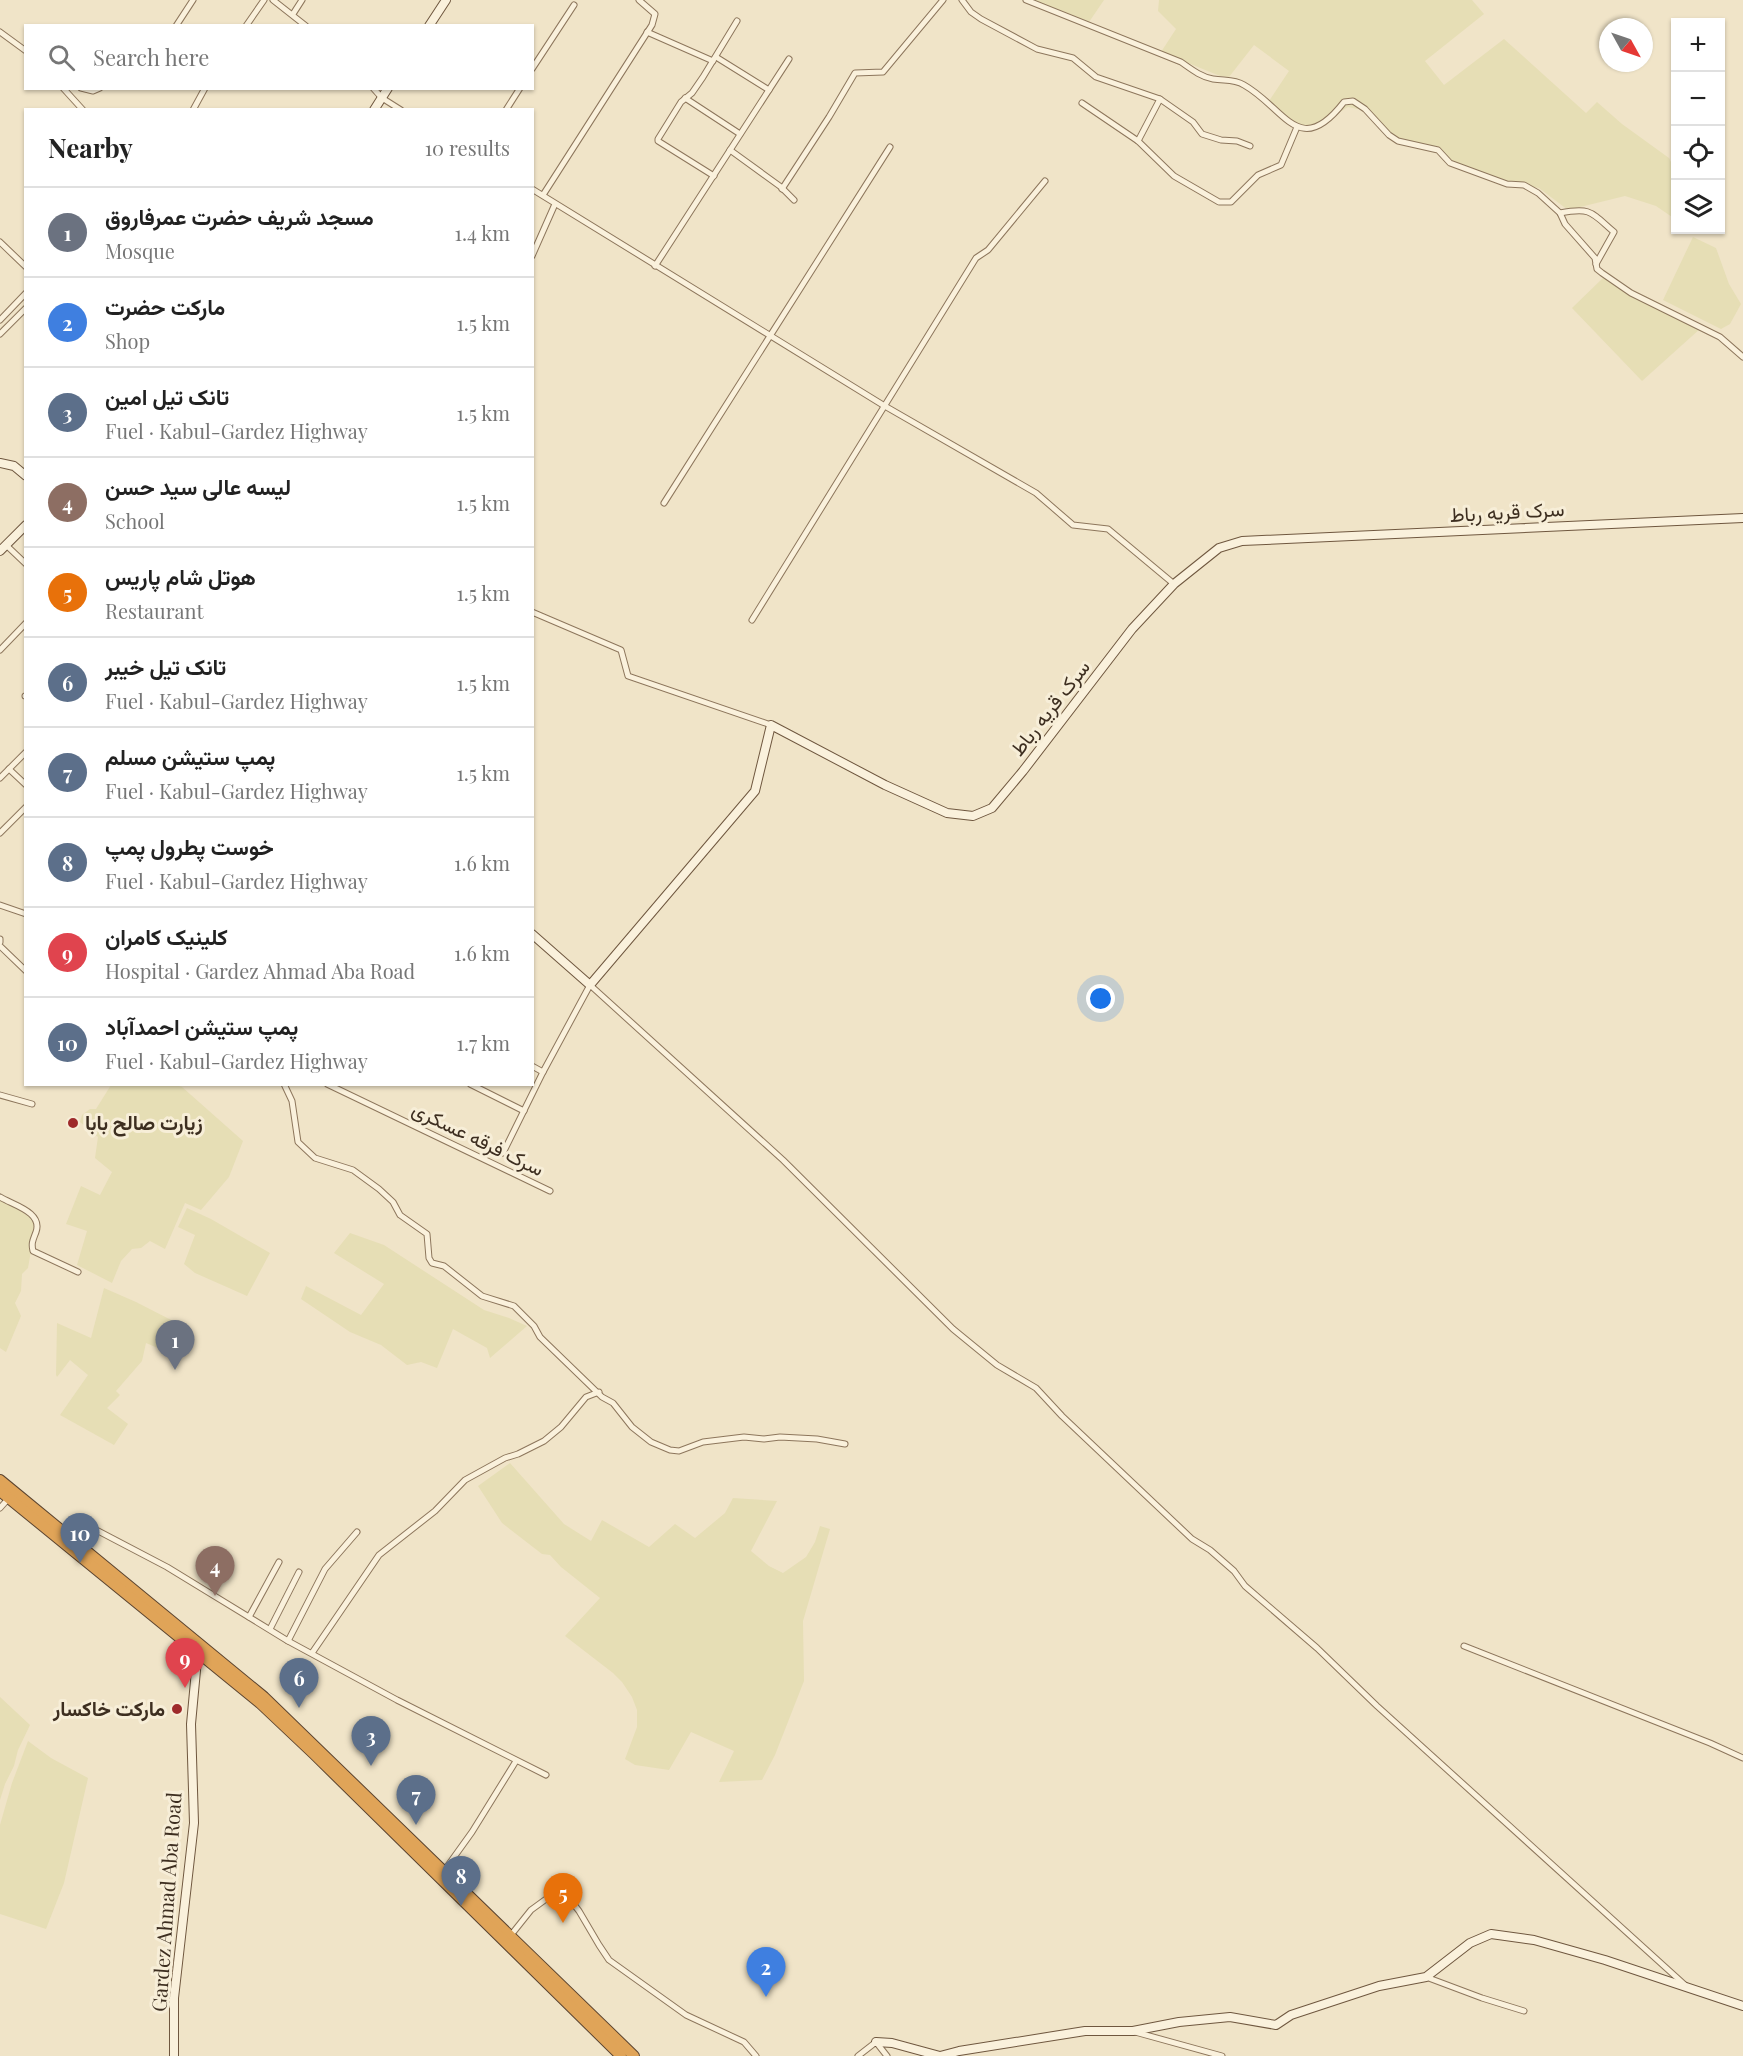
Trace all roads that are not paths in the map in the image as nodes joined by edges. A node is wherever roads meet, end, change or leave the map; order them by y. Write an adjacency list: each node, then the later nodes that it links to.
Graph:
1 (193, 0): 13 (street)
2 (264, 0): 14 (street)
3 (273, 0): 11 (street)
4 (302, 0): 11 (street)
5 (446, 0): 16 (street)
6 (639, 0): 18 (street)
7 (943, 0): 46 (street)
8 (962, 0): 31 (street)
9 (1026, 0): 38 (street)
10 (574, 5): 22 (street)
11 (293, 14): 15 (street)
12 (737, 21): 20 (street)
13 (177, 24)
14 (247, 24)
15 (304, 24)
16 (430, 24)
17 (0, 32): 19 (street)
18 (647, 32): 20 (street); 48 (street)
19 (24, 50)
20 (714, 59): 28 (street); 30 (street)
21 (789, 59): 28 (street)
22 (534, 66)
23 (65, 90): 33 (street)
24 (204, 90): 34 (street)
25 (375, 90): 29 (street)
26 (387, 90): 29 (street)
27 (519, 90): 37 (street)
28 (769, 90): 39 (street)
29 (382, 98): 35 (street); 36 (street)
30 (685, 98): 39 (street); 44 (street)
31 (1160, 99): 40 (street); 41 (street)
32 (1082, 103): 40 (street)
33 (81, 108)
34 (194, 108)
35 (375, 108)
36 (398, 108)
37 (507, 108)
38 (1297, 127): 40 (street); 51 (street)
39 (740, 134): 43 (street)
40 (1138, 141)
41 (1250, 146)
42 (890, 147): 61 (street)
43 (730, 150): 44 (street); 46 (street)
44 (714, 176): 56 (street)
45 (1045, 181): 65 (street)
46 (782, 189): 49 (street)
47 (534, 190): 48 (street)
48 (543, 195): 50 (street)
49 (794, 200)
50 (555, 204): 53 (street); 56 (street)
51 (1560, 213): 54 (street); 54 (street)
52 (0, 242): 55 (street)
53 (534, 251)
54 (1596, 264): 62 (street)
55 (24, 265)
56 (655, 266): 61 (street)
57 (24, 295): 59 (street)
58 (24, 310): 60 (street)
59 (0, 320)
60 (0, 334)
61 (769, 336): 65 (street); 68 (street)
62 (1732, 347): 63 (street); 64 (street)
63 (1743, 348)
64 (1743, 357)
65 (883, 405): 73 (street); 75 (street)
66 (0, 463): 67 (street)
67 (24, 474)
68 (664, 503)
69 (1743, 518): 73 (street, سرک قریه رباط)
70 (24, 527): 71 (street)
71 (3, 548): 72 (street)
72 (24, 563)
73 (1174, 584): 78 (street, سرک قریه رباط)
74 (534, 613): 78 (street)
75 (752, 620)
76 (24, 625): 77 (street)
77 (0, 650)
78 (771, 724): 90 (street)
79 (24, 754): 80 (street)
80 (9, 769): 81 (street); 82 (street)
81 (0, 778)
82 (24, 783)
83 (24, 809): 84 (street)
84 (0, 833)
85 (0, 906): 86 (street)
86 (24, 913)
87 (534, 936): 90 (street)
88 (0, 942): 89 (street)
89 (24, 969)
90 (590, 985): 92 (street); 124 (street)
91 (534, 1067): 92 (street)
92 (543, 1072): 98 (street)
93 (285, 1086): 103 (street)
94 (331, 1086): 100 (street, سرک فرقه عسکری)
95 (474, 1086): 98 (street)
96 (0, 1095): 97 (street)
97 (32, 1104)
98 (524, 1111): 99 (street)
99 (503, 1153)
100 (550, 1191)
101 (0, 1197): 102 (street)
102 (78, 1272)
103 (599, 1392): 104 (street); 117 (street)
104 (846, 1444)
105 (0, 1480): 109 (highway)
106 (4, 1494): 107 (street); 116 (highway)
107 (0, 1509)
108 (357, 1532): 114 (street)
109 (69, 1537): 112 (street); 116 (highway)
110 (279, 1562): 112 (street)
111 (299, 1572): 113 (street)
112 (249, 1617): 113 (street)
113 (270, 1629): 114 (street)
114 (288, 1641): 117 (street)
115 (1464, 1646): 118 (street)
116 (198, 1648): 121 (highway); 129 (street, Gardez Ahmad Aba Road); 130 (highway)
117 (312, 1653): 119 (street)
118 (1743, 1758)
119 (516, 1761): 120 (street); 121 (street)
120 (546, 1775)
121 (444, 1871): 122 (highway)
122 (511, 1935): 131 (highway); 132 (street)
123 (1426, 1977): 124 (street); 126 (street); 127 (street)
124 (1687, 1986): 125 (street)
125 (1743, 2007)
126 (1524, 2011)
127 (1133, 2031): 128 (street); 135 (street)
128 (876, 2042): 133 (street); 134 (street)
129 (174, 2056)
130 (620, 2056)
131 (634, 2056)
132 (756, 2056)
133 (858, 2056)
134 (887, 2056)
135 (1222, 2056)

